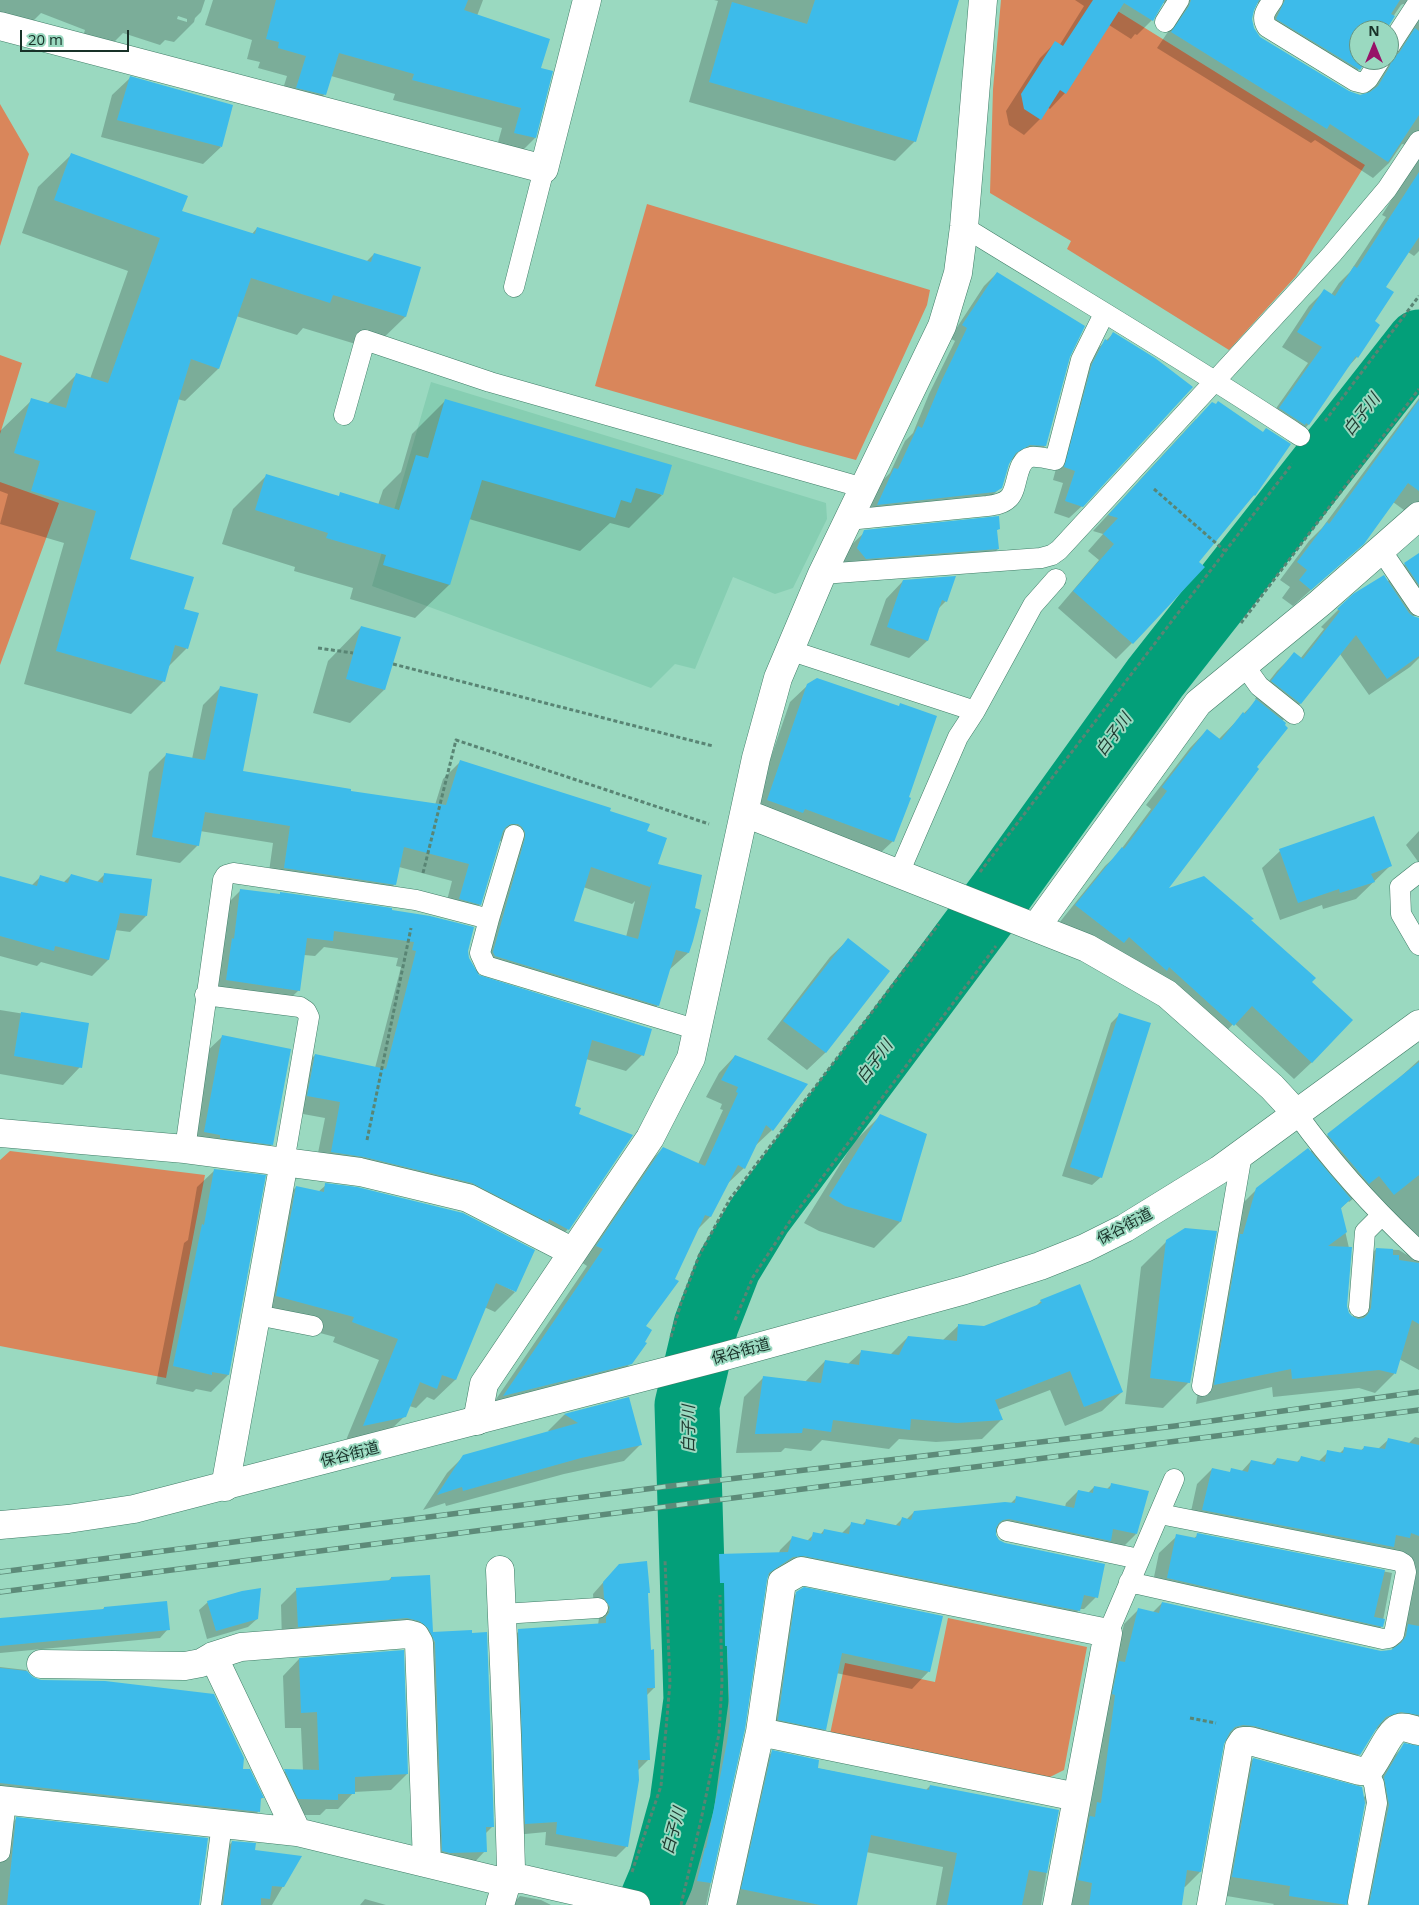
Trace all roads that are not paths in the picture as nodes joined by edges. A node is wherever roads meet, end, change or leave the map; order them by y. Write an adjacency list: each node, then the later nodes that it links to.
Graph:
1 (587, 0): 11 (street)
2 (983, 0): 12 (street)
3 (1179, 0): 6 (lane)
4 (1273, 0): 9 (lane)
5 (1419, 1): 8 (lane)
6 (1165, 22)
7 (0, 26): 11 (street)
8 (1399, 32)
9 (1374, 70)
10 (1419, 141): 15 (lane)
11 (544, 169): 13 (lane)
12 (964, 227): 14 (lane); 18 (street)
13 (514, 287)
14 (1104, 314): 15 (lane); 20 (lane)
15 (1217, 381): 17 (lane); 22 (lane)
16 (344, 414): 18 (lane)
17 (1300, 436)
18 (864, 488): 20 (street)
19 (1419, 516): 21 (street)
20 (848, 520): 22 (street)
21 (1381, 550): 24 (lane); 26 (street)
22 (822, 574): 25 (street)
23 (1056, 579): 27 (lane)
24 (1419, 606)
25 (789, 650): 27 (lane); 29 (street)
26 (1244, 666): 28 (lane); 34 (street)
27 (975, 711): 32 (lane)
28 (1294, 714)
29 (745, 813): 32 (street); 38 (street)
30 (514, 835): 33 (lane)
31 (1419, 872): 35 (lane)
32 (899, 873): 34 (street)
33 (489, 920): 36 (lane); 38 (lane)
34 (1020, 922): 39 (street)
35 (1419, 945)
36 (206, 995): 41 (lane); 43 (lane)
37 (1419, 1024): 39 (street, 保谷街道)
38 (698, 1030): 46 (street)
39 (1297, 1114): 42 (street, 保谷街道); 44 (lane)
40 (0, 1133): 41 (street)
41 (185, 1149): 43 (street)
42 (1242, 1154): 50 (lane); 51 (street, 保谷街道)
43 (284, 1162): 46 (street); 48 (street)
44 (1381, 1216): 45 (lane); 47 (lane)
45 (1419, 1251)
46 (573, 1252): 51 (street)
47 (1359, 1307)
48 (257, 1315): 49 (lane); 53 (street)
49 (313, 1326)
50 (1202, 1386)
51 (477, 1421): 53 (street, 保谷街道)
52 (1174, 1479): 54 (lane)
53 (225, 1486): 55 (street, 保谷街道)
54 (1160, 1514): 57 (lane); 59 (lane)
55 (0, 1525)
56 (1007, 1531): 57 (lane)
57 (1139, 1559): 59 (lane)
58 (500, 1570): 61 (street)
59 (1129, 1582): 62 (lane)
60 (598, 1608): 61 (lane)
61 (502, 1614): 74 (street)
62 (1108, 1633): 66 (street); 68 (street)
63 (213, 1656): 64 (street); 71 (street); 73 (street)
64 (41, 1664)
65 (1419, 1731): 67 (street)
66 (760, 1732): 68 (street); 79 (street)
67 (1368, 1771): 75 (lane); 81 (street)
68 (1077, 1797): 80 (street)
69 (3, 1801): 70 (street); 72 (lane)
70 (222, 1824): 71 (street); 77 (lane)
71 (297, 1832): 73 (street)
72 (0, 1852)
73 (427, 1863): 74 (street)
74 (509, 1879): 76 (street); 78 (street)
75 (1358, 1902)
76 (629, 1903)
77 (211, 1905)
78 (500, 1905)
79 (722, 1905)
80 (1057, 1905)
81 (1211, 1905)

